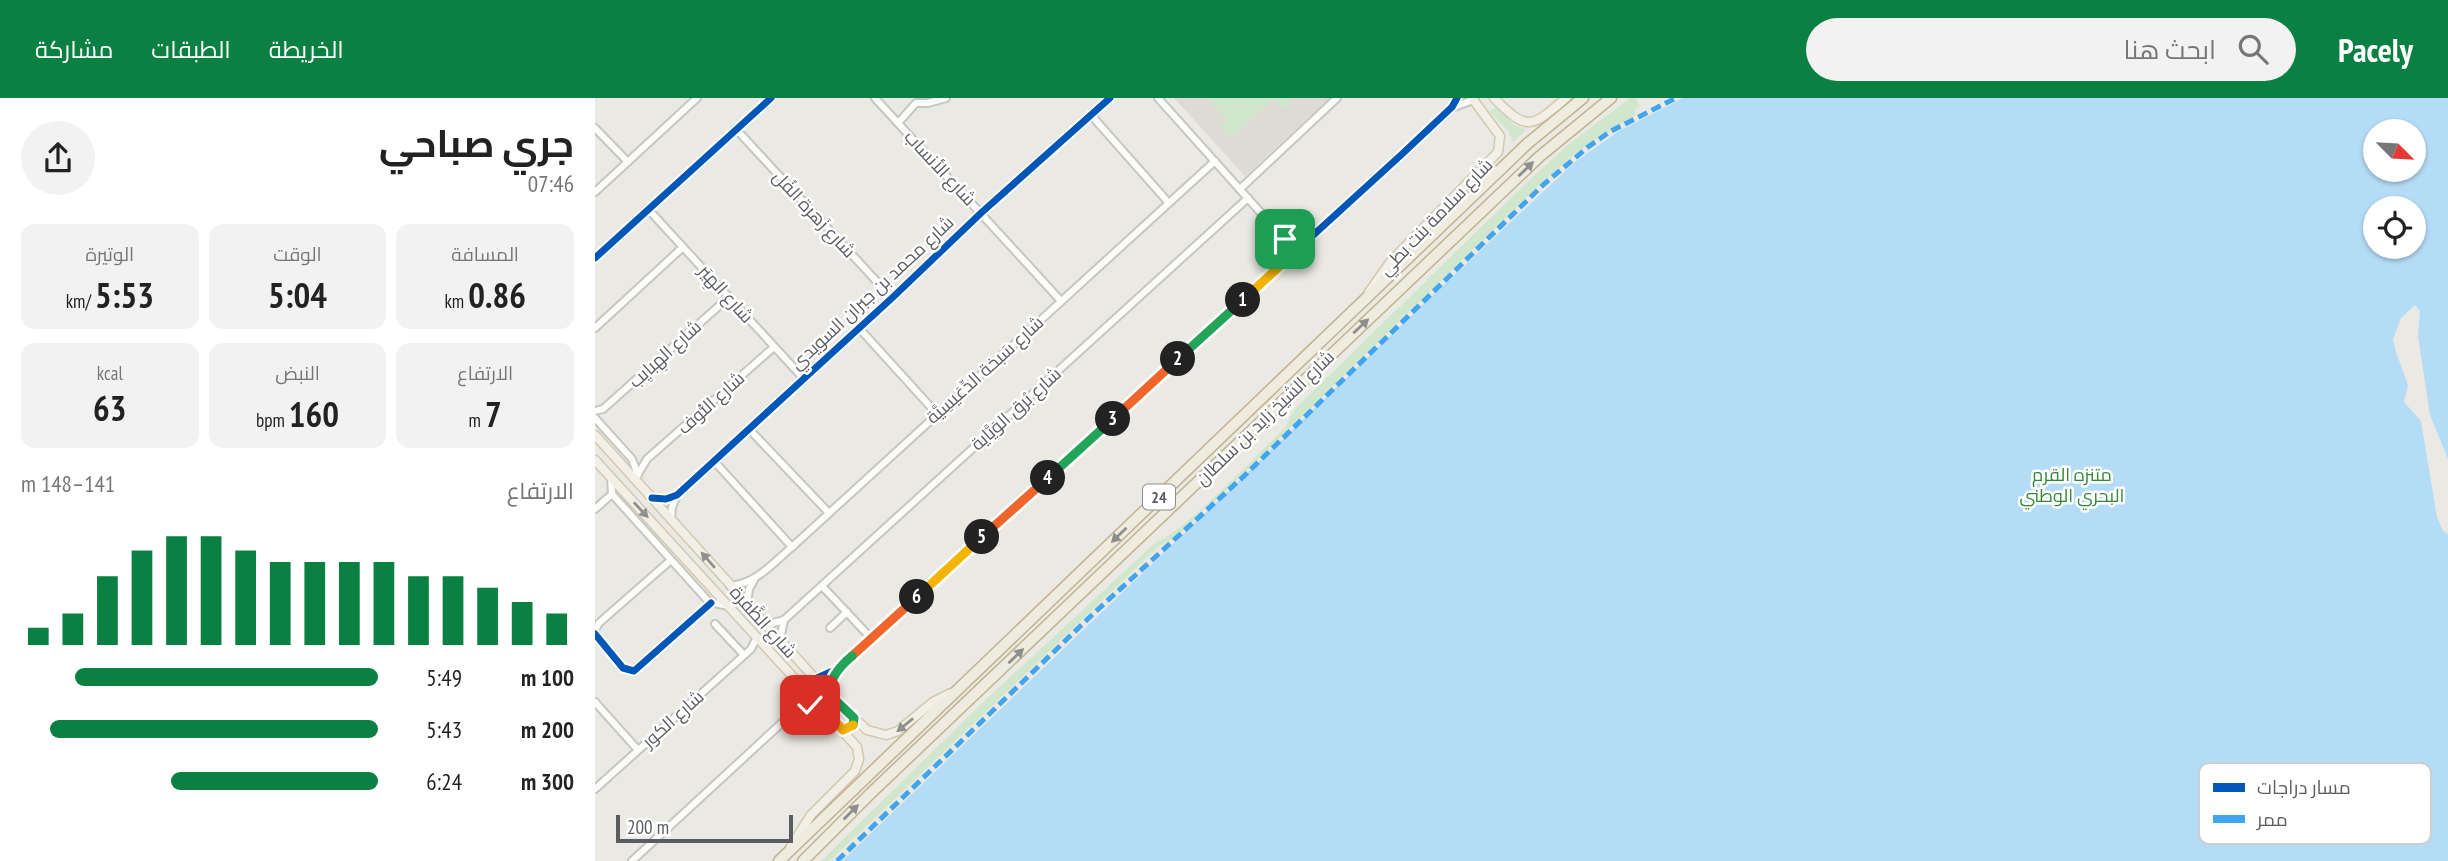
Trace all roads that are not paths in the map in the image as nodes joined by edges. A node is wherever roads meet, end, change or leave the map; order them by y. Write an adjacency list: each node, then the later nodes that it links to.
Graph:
1 (697, 98): 23 (street)
2 (771, 98): 20 (street)
3 (875, 98): 19 (street, شارع الأنساب)
4 (946, 98): 14 (street)
5 (1110, 98): 18 (street, شارع محمد بن جبران السويدي)
6 (1158, 98): 22 (street)
7 (1337, 98): 24 (street)
8 (1457, 98): 16 (street)
9 (1493, 98): 10 (main road); 17 (main road)
10 (1566, 98)
11 (1583, 98): 36 (highway, شارع الشيخ زايد بن سلطان / 24)
12 (1611, 98): 95 (highway, شارع الشيخ زايد بن سلطان / 24, one-way to 12)
13 (1472, 99): 16 (street); 17 (main road, شارع سلامة بنت بطي)
14 (931, 100): 15 (street)
15 (916, 101): 19 (street)
16 (1452, 107): 31 (street)
17 (1480, 108): 36 (main road, شارع سلامة بنت بطي)
18 (1091, 115): 27 (street); 29 (street, شارع محمد بن جبران السويدي)
19 (898, 123): 29 (street, شارع الأنساب)
20 (736, 130): 28 (street); 34 (street, شارع زَهرة الفُل)
21 (597, 134): 23 (street)
22 (1215, 161): 24 (street); 27 (street, شارع سَبخة الدِّعَيسِيَّة)
23 (628, 162): 25 (street)
24 (1240, 189): 26 (street)
25 (595, 192)
26 (1248, 198): 31 (street); 64 (street, شارع بُرق الوَيَّاية)
27 (1168, 202): 35 (street, شارع سَبخة الدِّعَيسِيَّة)
28 (649, 209): 30 (street, شارع الهِيَر); 32 (street)
29 (981, 213): 34 (street, شارع محمد بن جبران السويدي); 35 (street, شارع الأنساب)
30 (683, 247): 33 (street, شارع الهِيَر); 37 (street)
31 (1296, 251): 75 (street)
32 (595, 258)
33 (728, 298): 39 (street, شارع الهِيَر); 41 (street, شارع الهِبايِب)
34 (892, 298): 38 (street, شارع محمد بن جبران السويدي)
35 (1061, 301): 42 (street, شارع سَبخة الدِّعَيسِيَّة)
36 (1363, 301): 83 (highway, شارع الشيخ زايد بن سلطان / 24, one-way to 83)
37 (595, 328)
38 (859, 328): 40 (street, شارع محمد بن جبران السويدي); 42 (street)
39 (774, 347): 40 (street, شارع الهِيَر); 48 (street, شارع النُّوف)
40 (804, 379): 45 (street, شارع محمد بن جبران السويدي)
41 (599, 411): 44 (street, شارع الهِبايِب)
42 (937, 414): 58 (street, شارع سَبخة الدِّعَيسِيَّة)
43 (595, 418): 44 (street)
44 (601, 425): 47 (street)
45 (749, 429): 50 (street, شارع محمد بن جبران السويدي); 58 (street)
46 (595, 435): 53 (main road, شارع الظَّفرة)
47 (632, 459): 48 (street); 53 (street)
48 (647, 459): 53 (street, شارع النُّوف)
49 (595, 460): 52 (main road, شارع الظَّفرة)
50 (714, 461): 55 (street, شارع محمد بن جبران السويدي); 60 (street)
51 (595, 467): 52 (street, شارع الظَّفرة)
52 (608, 474): 54 (street); 67 (main road, شارع الظَّفرة, one-way to 67)
53 (638, 479): 56 (main road, شارع الظَّفرة)
54 (612, 494): 57 (street); 61 (street, شارع الظَّفرة)
55 (677, 495): 56 (street); 59 (street)
56 (652, 498): 59 (main road, شارع الظَّفرة)
57 (595, 509)
58 (829, 513): 60 (street, شارع سَبخة الدِّعَيسِيَّة)
59 (671, 520): 63 (main road, شارع الظَّفرة, one-way to 59)
60 (792, 547): 62 (street, شارع سَبخة الدِّعَيسِيَّة)
61 (671, 560): 65 (street, شارع الظَّفرة); 73 (street)
62 (755, 578): 63 (street, شارع سَبخة الدِّعَيسِيَّة); 66 (street)
63 (730, 586): 66 (main road, شارع الظَّفرة)
64 (821, 586): 68 (street); 69 (street, شارع بُرق الوَيَّاية)
65 (711, 603): 67 (street, شارع الظَّفرة); 73 (street)
66 (747, 604): 71 (main road, شارع الظَّفرة)
67 (729, 606): 74 (main road, شارع الظَّفرة)
68 (847, 612): 72 (street); 75 (street)
69 (784, 620): 71 (street, شارع بُرق الوَيَّاية); 76 (street)
70 (715, 624): 79 (street, شارع الظَّفرة)
71 (766, 625): 76 (main road, شارع الظَّفرة)
72 (830, 628)
73 (595, 632)
74 (757, 637): 77 (main road, شارع الظَّفرة); 78 (street, شارع الكور)
75 (871, 638): 80 (street)
76 (780, 640): 81 (main road, شارع الظَّفرة)
77 (765, 645): 78 (street, شارع الكور); 82 (main road, شارع الظَّفرة)
78 (751, 649): 79 (street, شارع الكور)
79 (744, 655): 90 (street, شارع الكور)
80 (837, 668): 81 (street); 84 (street)
81 (814, 679): 84 (main road, شارع الظَّفرة)
82 (804, 687): 86 (street); 87 (main road, شارع الظَّفرة)
83 (954, 692): 88 (main road, شارع الظَّفرة, one-way to 88); 92 (highway, شارع الشيخ زايد بن سلطان / 24)
84 (829, 694): 88 (main road, شارع الظَّفرة)
85 (595, 702): 90 (street)
86 (799, 706): 87 (street); 93 (street)
87 (821, 706): 89 (main road, شارع الظَّفرة)
88 (854, 718): 89 (main road)
89 (843, 730): 92 (main road, شارع الظَّفرة)
90 (638, 750): 91 (street, شارع الكور)
91 (595, 789)
92 (787, 853): 94 (highway, شارع الشيخ زايد بن سلطان / 24)
93 (632, 861)
94 (779, 861)
95 (803, 861)

